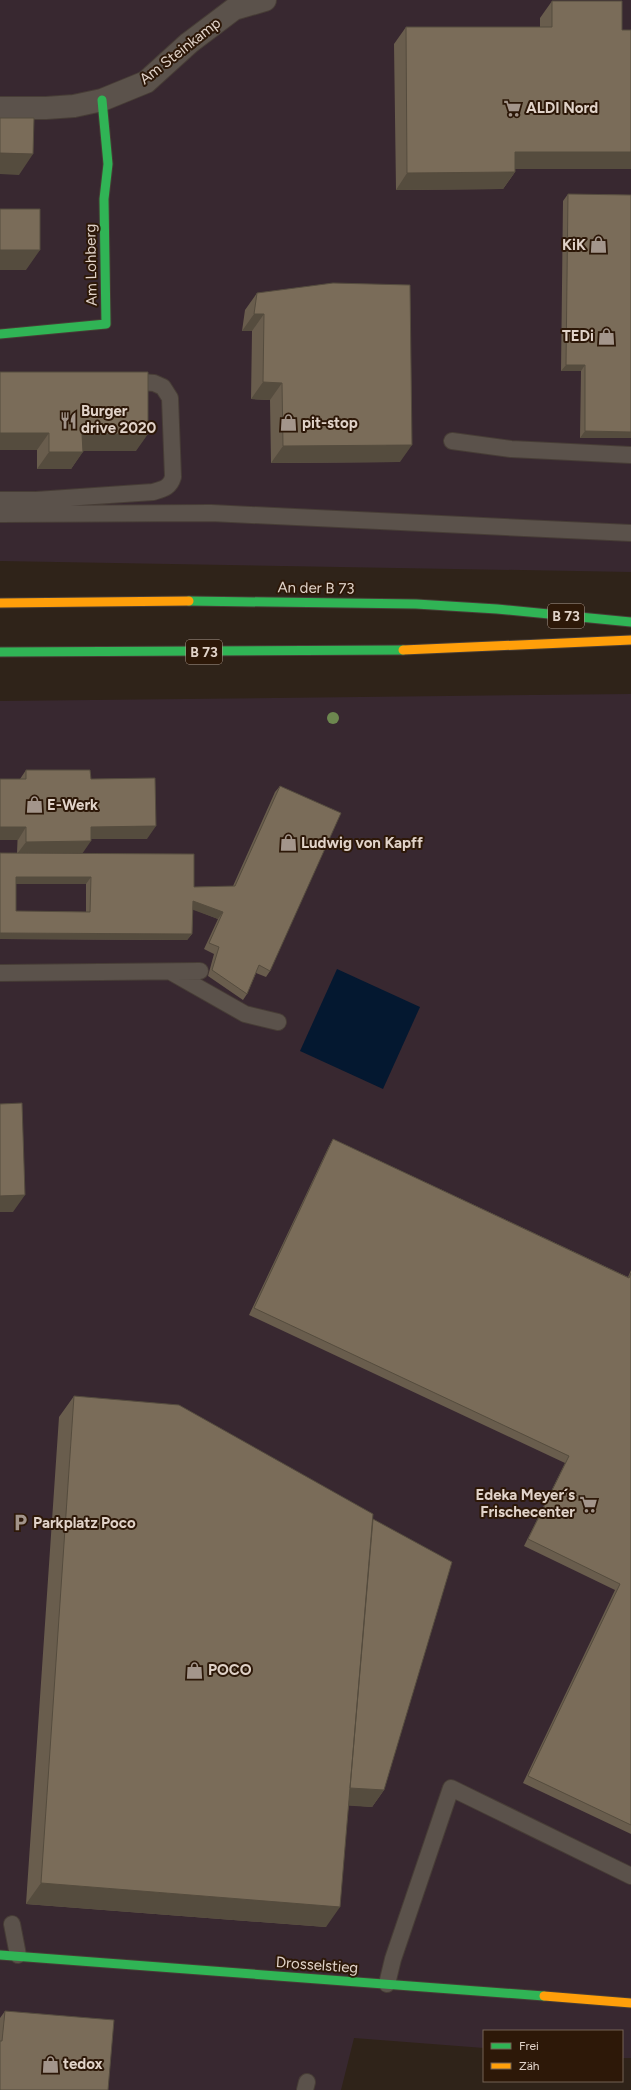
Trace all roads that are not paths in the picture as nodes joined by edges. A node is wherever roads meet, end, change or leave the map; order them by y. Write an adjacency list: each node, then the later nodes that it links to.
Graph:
1 (265, 0): 2 (street, Am Steinkamp)
2 (102, 100): 3 (street, Am Steinkamp); 4 (main road, Am Lohberg)
3 (0, 108)
4 (0, 334)
5 (110, 381): 8 (lane)
6 (452, 441): 7 (lane)
7 (631, 455)
8 (0, 500)
9 (0, 514): 10 (lane)
10 (631, 533)
11 (0, 603): 12 (main road, An der B 73 / B 73)
12 (631, 622)
13 (631, 640): 14 (main road, B 73)
14 (0, 652)
15 (200, 971): 16 (lane)
16 (170, 972): 17 (lane); 18 (lane)
17 (0, 973)
18 (278, 1022)
19 (631, 1876): 23 (lane)
20 (12, 1924): 22 (lane)
21 (0, 1955): 22 (main road, Drosselstieg)
22 (18, 1955): 23 (main road, Drosselstieg)
23 (387, 1984): 24 (main road, Drosselstieg)
24 (631, 2003)

